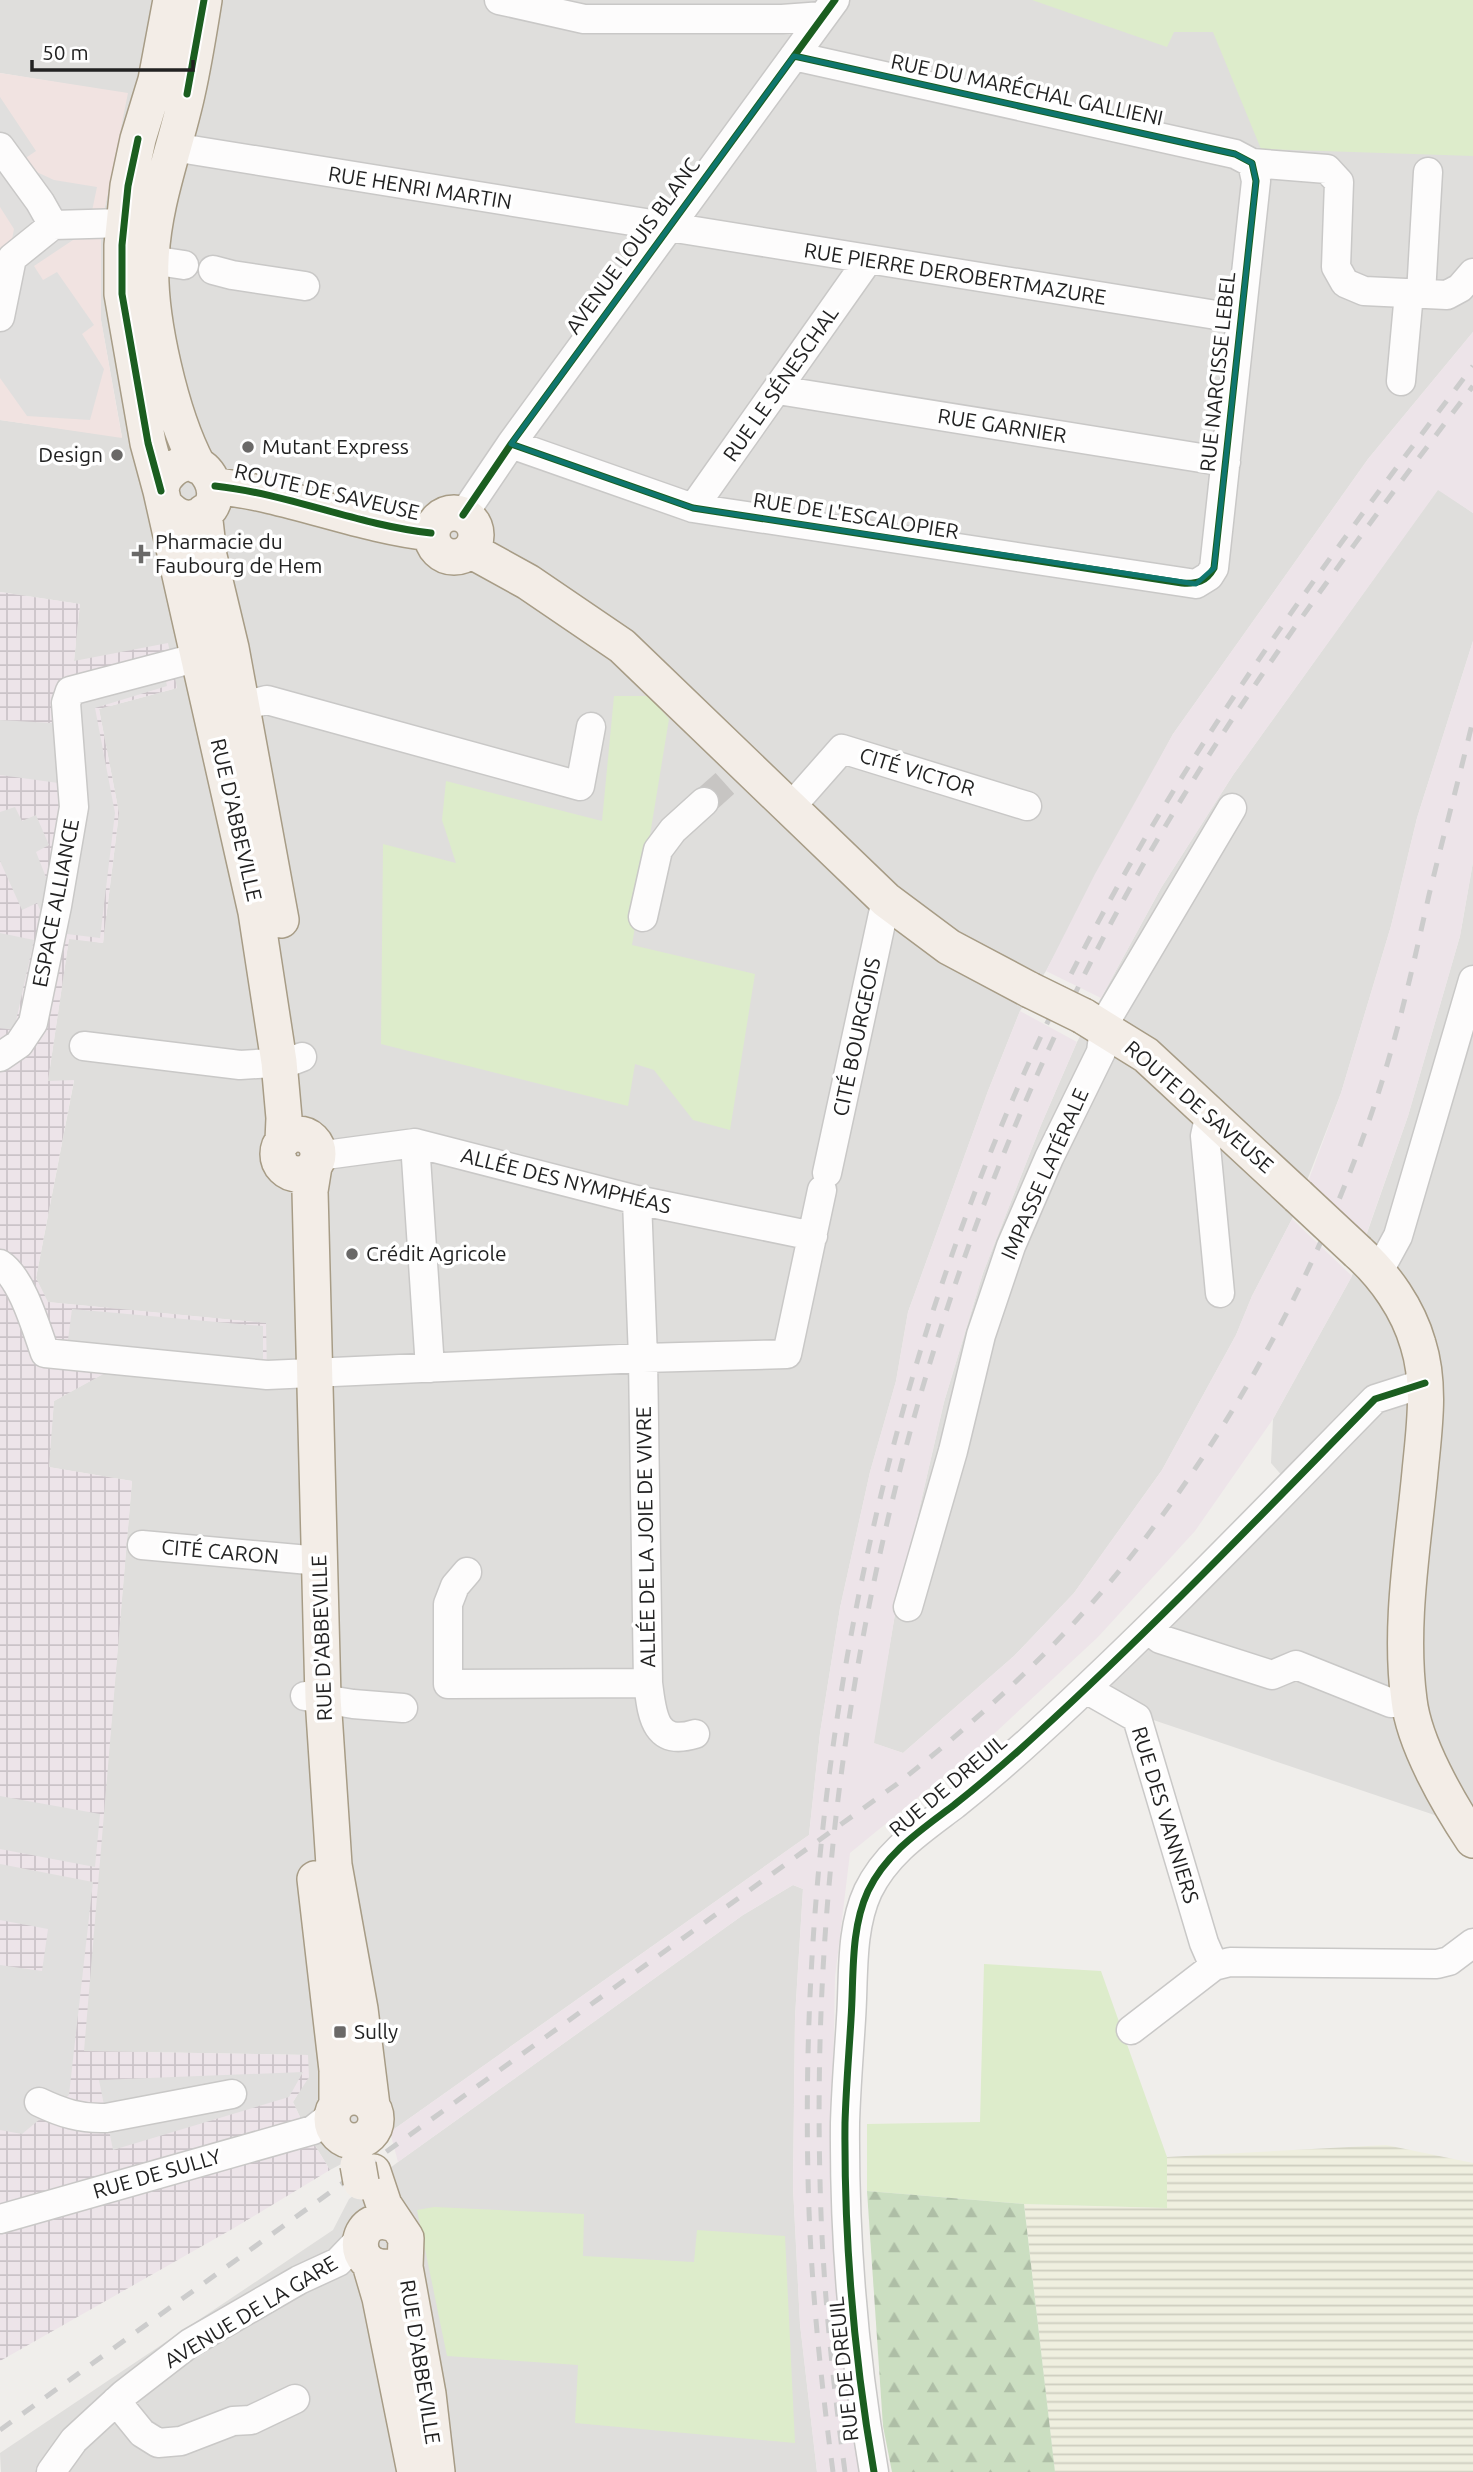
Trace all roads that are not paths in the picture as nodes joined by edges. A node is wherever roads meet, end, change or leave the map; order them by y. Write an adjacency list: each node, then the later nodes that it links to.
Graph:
1 (170, 0): 8 (main road)
2 (204, 0): 10 (main road)
3 (499, 0): 6 (street)
4 (829, 8): 5 (street); 7 (street, AVENUE LOUIS BLANC)
5 (701, 9): 6 (street)
6 (584, 10)
7 (794, 56): 11 (street, RUE DU MARÉCHAL GALLIENI); 15 (street, AVENUE LOUIS BLANC)
8 (138, 139): 13 (main road); 27 (street)
9 (0, 147): 14 (street)
10 (173, 147): 15 (street, RUE HENRI MARTIN); 27 (main road)
11 (1252, 163): 20 (street, RUE DU MARÉCHAL GALLIENI); 22 (street, RUE NARCISSE LEBEL)
12 (1428, 172): 20 (street)
13 (124, 223): 14 (street); 27 (main road)
14 (53, 225): 21 (street)
15 (668, 228): 16 (street, RUE PIERRE DEROBERTMAZURE); 25 (street, AVENUE LOUIS BLANC)
16 (869, 260): 22 (street, RUE PIERRE DEROBERTMAZURE); 24 (street, RUE LE SÉNESCHAL)
17 (213, 270): 19 (street)
18 (1473, 273): 20 (street)
19 (305, 286)
20 (1415, 294): 23 (street)
21 (0, 317)
22 (1241, 319): 26 (street, RUE NARCISSE LEBEL)
23 (1401, 381)
24 (778, 390): 26 (street, RUE GARNIER); 28 (street, RUE LE SÉNESCHAL)
25 (511, 444): 28 (street, RUE DE L'ESCALOPIER); 29 (street, AVENUE LOUIS BLANC)
26 (1226, 462): 32 (street, RUE NARCISSE LEBEL)
27 (187, 492): 30 (main road, ROUTE DE SAVEUSE); 33 (main road, RUE D'ABBEVILLE)
28 (694, 508): 32 (street, RUE DE L'ESCALOPIER)
29 (463, 514): 30 (main road); 31 (main road)
30 (432, 533): 31 (main road)
31 (470, 550): 38 (main road, ROUTE DE SAVEUSE)
32 (1204, 581)
33 (214, 653): 34 (main road, RUE D'ABBEVILLE); 41 (main road, RUE D'ABBEVILLE); 46 (street, ESPACE ALLIANCE)
34 (241, 706): 35 (street); 41 (main road, RUE D'ABBEVILLE)
35 (591, 727)
36 (704, 802): 42 (street)
37 (1027, 806): 38 (street, CITÉ VICTOR)
38 (790, 808): 40 (main road, ROUTE DE SAVEUSE)
39 (1232, 808): 44 (street, IMPASSE LATÉRALE)
40 (887, 900): 44 (main road, ROUTE DE SAVEUSE, bridge); 52 (street, CITÉ BOURGEOIS)
41 (267, 906): 47 (main road, RUE D'ABBEVILLE)
42 (643, 917)
43 (1473, 980): 53 (street)
44 (1093, 1022): 48 (main road, ROUTE DE SAVEUSE); 63 (street, IMPASSE LATÉRALE)
45 (84, 1046): 47 (street)
46 (0, 1057)
47 (290, 1060): 50 (main road, RUE D'ABBEVILLE)
48 (1210, 1113): 53 (main road, ROUTE DE SAVEUSE, bridge); 55 (street)
49 (415, 1143): 50 (street, ALLÉE DES NYMPHÉAS); 51 (street, ALLÉE DES NYMPHÉAS); 57 (street)
50 (301, 1154): 58 (main road, RUE D'ABBEVILLE)
51 (637, 1199): 52 (street, ALLÉE DES NYMPHÉAS); 56 (street, ALLÉE DE LA JOIE DE VIVRE)
52 (813, 1236): 56 (street, CITÉ BOURGEOIS)
53 (1368, 1261): 59 (main road, ROUTE DE SAVEUSE)
54 (0, 1264): 58 (street)
55 (1220, 1293)
56 (643, 1358): 57 (street); 65 (street, ALLÉE DE LA JOIE DE VIVRE)
57 (430, 1368): 58 (street)
58 (305, 1374): 61 (main road, RUE D'ABBEVILLE)
59 (1425, 1383): 64 (street, RUE DE DREUIL); 68 (main road, ROUTE DE SAVEUSE)
60 (142, 1545): 61 (street, CITÉ CARON)
61 (310, 1560): 67 (main road, RUE D'ABBEVILLE)
62 (467, 1572): 65 (street, ALLÉE DE LA JOIE DE VIVRE)
63 (908, 1607)
64 (1149, 1630): 66 (street, RUE DE DREUIL); 68 (street)
65 (648, 1683): 70 (street)
66 (1086, 1689): 73 (street, RUE DES VANNIERS); 86 (street, RUE DE DREUIL)
67 (314, 1697): 69 (street); 77 (main road, RUE D'ABBEVILLE)
68 (1409, 1703): 71 (main road, ROUTE DE SAVEUSE)
69 (403, 1708)
70 (695, 1734)
71 (1473, 1840)
72 (1473, 1943): 73 (street)
73 (1214, 1966): 74 (street)
74 (1131, 2030)
75 (232, 2094): 76 (street)
76 (39, 2102)
77 (352, 2136): 78 (street, RUE DE SULLY); 79 (main road, RUE D'ABBEVILLE)
78 (0, 2219)
79 (374, 2249): 81 (street, AVENUE DE LA GARE); 83 (main road, RUE D'ABBEVILLE); 84 (street); 85 (main road, RUE D'ABBEVILLE)
80 (295, 2399): 81 (street)
81 (116, 2401): 82 (street, AVENUE DE LA GARE)
82 (51, 2472)
83 (415, 2472)
84 (426, 2472)
85 (437, 2472)
86 (874, 2472)

